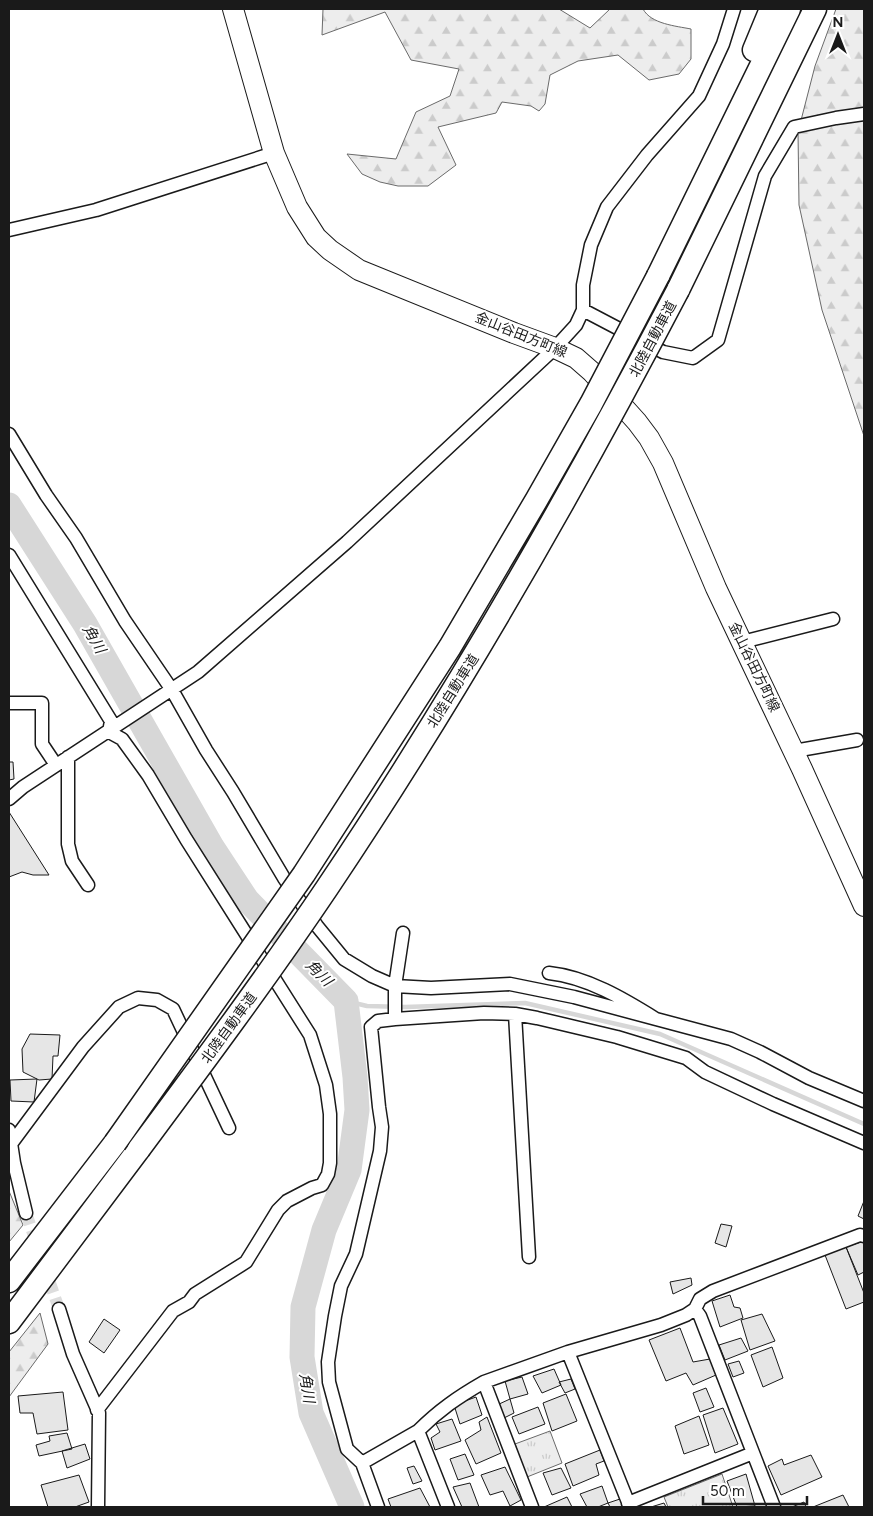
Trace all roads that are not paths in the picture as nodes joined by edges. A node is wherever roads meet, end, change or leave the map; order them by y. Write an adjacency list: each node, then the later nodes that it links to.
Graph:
1 (233, 9): 7 (main road, 金山谷田方町線)
2 (734, 9): 10 (street)
3 (770, 9): 9 (highway)
4 (789, 9): 9 (highway, 北陸自動車道)
5 (815, 9): 43 (highway, 北陸自動車道, bridge)
6 (864, 114): 10 (street)
7 (274, 153): 8 (street); 11 (main road, 金山谷田方町線)
8 (9, 230)
9 (676, 240): 40 (highway, 北陸自動車道, bridge)
10 (583, 310): 11 (street)
11 (555, 348): 15 (main road, 金山谷田方町線); 16 (street)
12 (9, 434): 16 (street)
13 (9, 555): 18 (street)
14 (833, 619): 15 (street)
15 (742, 642): 20 (main road, 金山谷田方町線)
16 (171, 691): 18 (street); 28 (street)
17 (9, 703): 22 (street)
18 (110, 731): 21 (street); 46 (street)
19 (858, 740): 20 (street)
20 (794, 751): 25 (main road, 金山谷田方町線)
21 (68, 758): 22 (street); 24 (street)
22 (56, 765): 23 (street)
23 (9, 799)
24 (88, 885)
25 (864, 906)
26 (403, 933): 28 (street)
27 (549, 972): 31 (street)
28 (395, 986): 30 (street); 31 (street)
29 (515, 1014): 30 (street); 35 (street); 39 (street)
30 (395, 1019): 49 (street)
31 (656, 1019): 32 (street)
32 (864, 1101)
33 (229, 1128): 36 (street)
34 (9, 1130): 36 (street)
35 (864, 1143)
36 (11, 1144): 37 (street)
37 (26, 1214)
38 (864, 1236): 42 (street)
39 (529, 1257)
40 (9, 1281)
41 (59, 1309): 46 (street)
42 (695, 1309): 44 (street); 48 (street)
43 (9, 1322)
44 (568, 1352): 45 (street); 50 (street)
45 (484, 1382): 47 (street); 54 (street)
46 (97, 1410): 51 (street)
47 (418, 1431): 49 (street); 53 (street)
48 (753, 1453): 50 (street); 55 (street)
49 (362, 1462): 52 (street)
50 (629, 1505)
51 (98, 1507)
52 (378, 1507)
53 (448, 1507)
54 (532, 1507)
55 (774, 1507)

